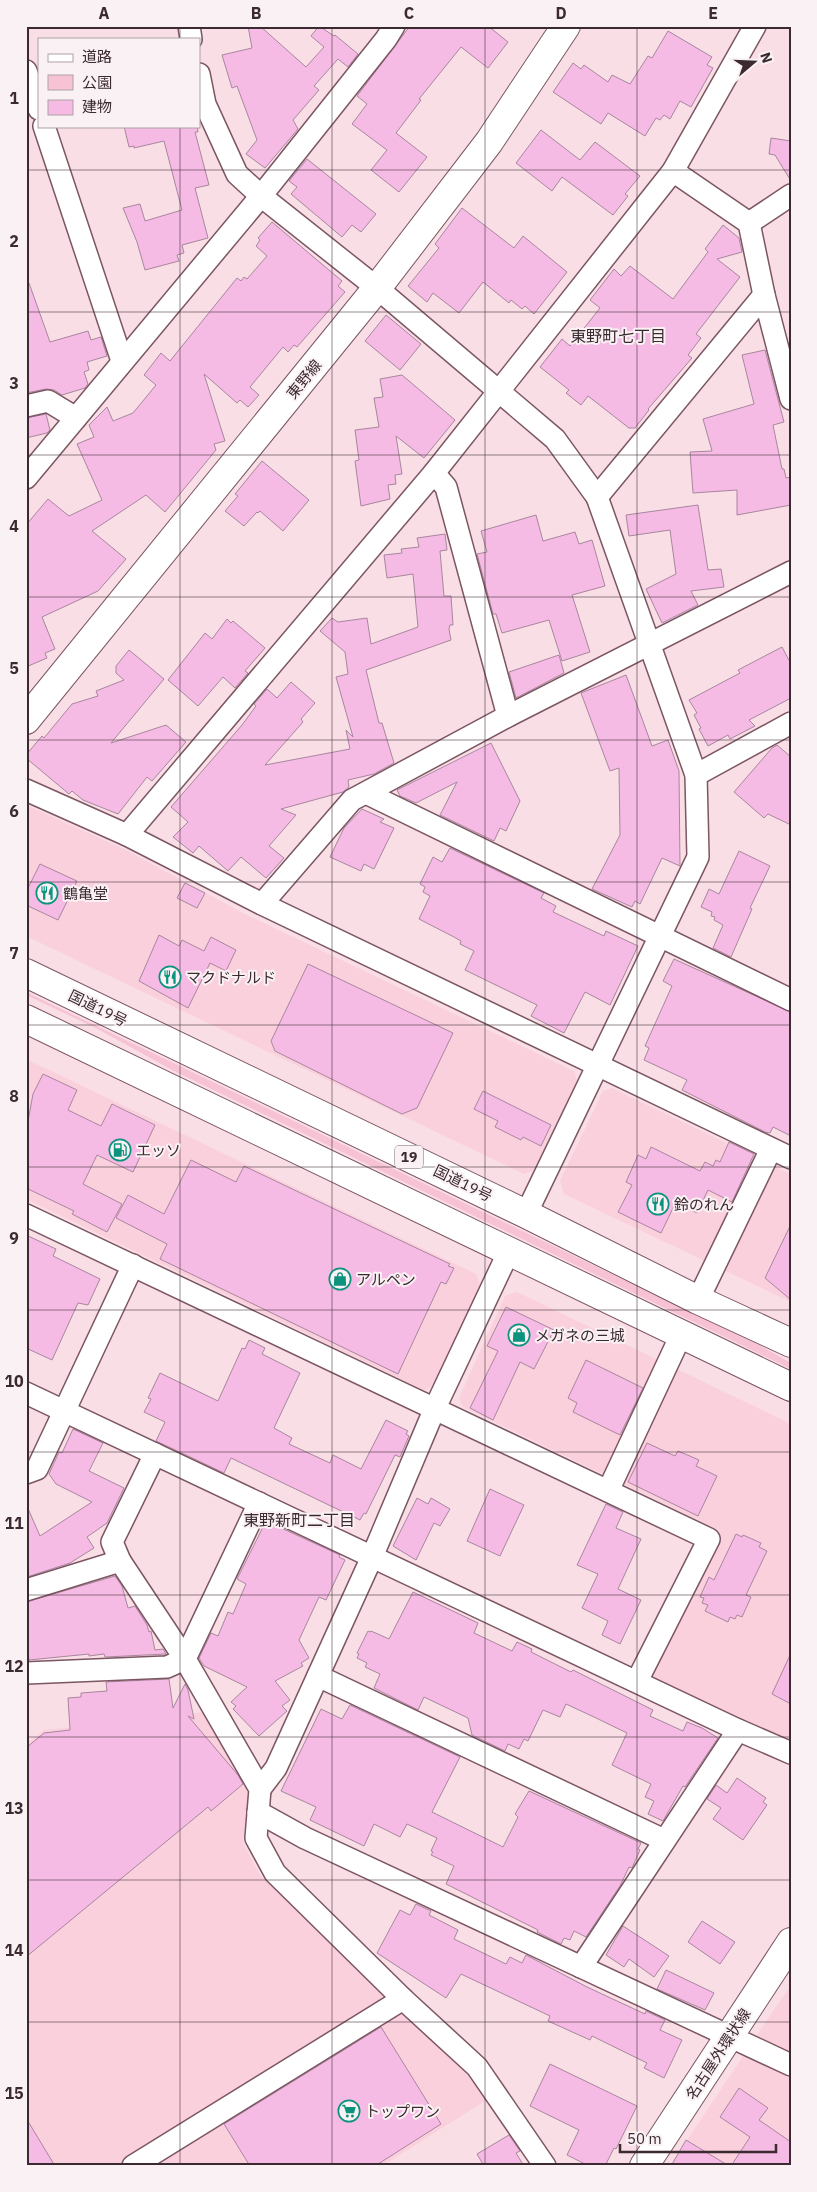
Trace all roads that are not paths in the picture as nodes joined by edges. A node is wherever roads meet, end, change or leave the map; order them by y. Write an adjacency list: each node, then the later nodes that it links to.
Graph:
1 (394, 26): 10 (street)
2 (566, 26): 12 (main road, 東野線)
3 (755, 26): 8 (street)
4 (26, 72): 6 (street)
5 (200, 79): 10 (street)
6 (38, 106)
7 (45, 128): 14 (street)
8 (673, 171): 11 (street); 16 (street)
9 (791, 195): 11 (street)
10 (261, 196): 12 (street); 14 (street)
11 (749, 223): 13 (street)
12 (378, 288): 16 (street); 25 (main road, 東野線)
13 (764, 295): 15 (street); 21 (street)
14 (122, 362): 18 (street)
15 (790, 391)
16 (499, 392): 19 (street); 21 (street)
17 (26, 406): 18 (street)
18 (76, 418): 20 (street)
19 (434, 472): 24 (street); 30 (street)
20 (26, 478)
21 (597, 497): 23 (street)
22 (791, 572): 23 (street)
23 (650, 644): 24 (street); 27 (street)
24 (508, 716): 29 (street)
25 (26, 720)
26 (791, 723): 27 (street)
27 (696, 775): 32 (street)
28 (26, 790): 30 (street)
29 (366, 793): 31 (street); 32 (street)
30 (127, 835): 31 (street)
31 (262, 904): 36 (street)
32 (659, 937): 34 (street); 36 (street)
33 (26, 973): 39 (main road, 国道19号 / 19)
34 (790, 998)
35 (26, 1019): 41 (main road)
36 (598, 1066): 37 (street); 39 (street)
37 (771, 1149): 38 (street); 43 (street)
38 (791, 1158)
39 (526, 1214): 43 (main road, 国道19号 / 19)
40 (26, 1215): 42 (street)
41 (509, 1251): 44 (main road); 48 (street)
42 (133, 1265): 48 (street); 49 (street)
43 (698, 1300): 45 (main road, 国道19号 / 19)
44 (680, 1335): 46 (main road); 52 (street)
45 (791, 1343)
46 (791, 1387)
47 (26, 1393): 49 (street)
48 (435, 1408): 52 (street); 54 (street)
49 (64, 1411): 50 (street); 51 (street)
50 (154, 1454): 53 (street); 55 (street)
51 (26, 1473)
52 (608, 1491): 60 (street)
53 (259, 1503): 54 (street); 57 (street)
54 (372, 1557): 59 (street); 60 (street)
55 (120, 1561): 56 (street); 57 (street)
56 (26, 1590)
57 (184, 1659): 58 (street); 63 (street)
58 (26, 1673)
59 (318, 1676): 63 (street); 65 (street)
60 (637, 1681): 61 (street)
61 (738, 1730): 62 (street); 65 (street)
62 (791, 1753)
63 (260, 1789): 64 (street)
64 (258, 1812): 67 (street); 68 (street)
65 (664, 1840): 67 (street)
66 (791, 1942): 69 (main road, 名古屋外環状線)
67 (581, 1967): 69 (street)
68 (403, 1999): 71 (street); 72 (street)
69 (730, 2037): 70 (street); 73 (main road, 名古屋外環状線)
70 (791, 2066)
71 (538, 2163)
72 (133, 2166)
73 (644, 2166)

